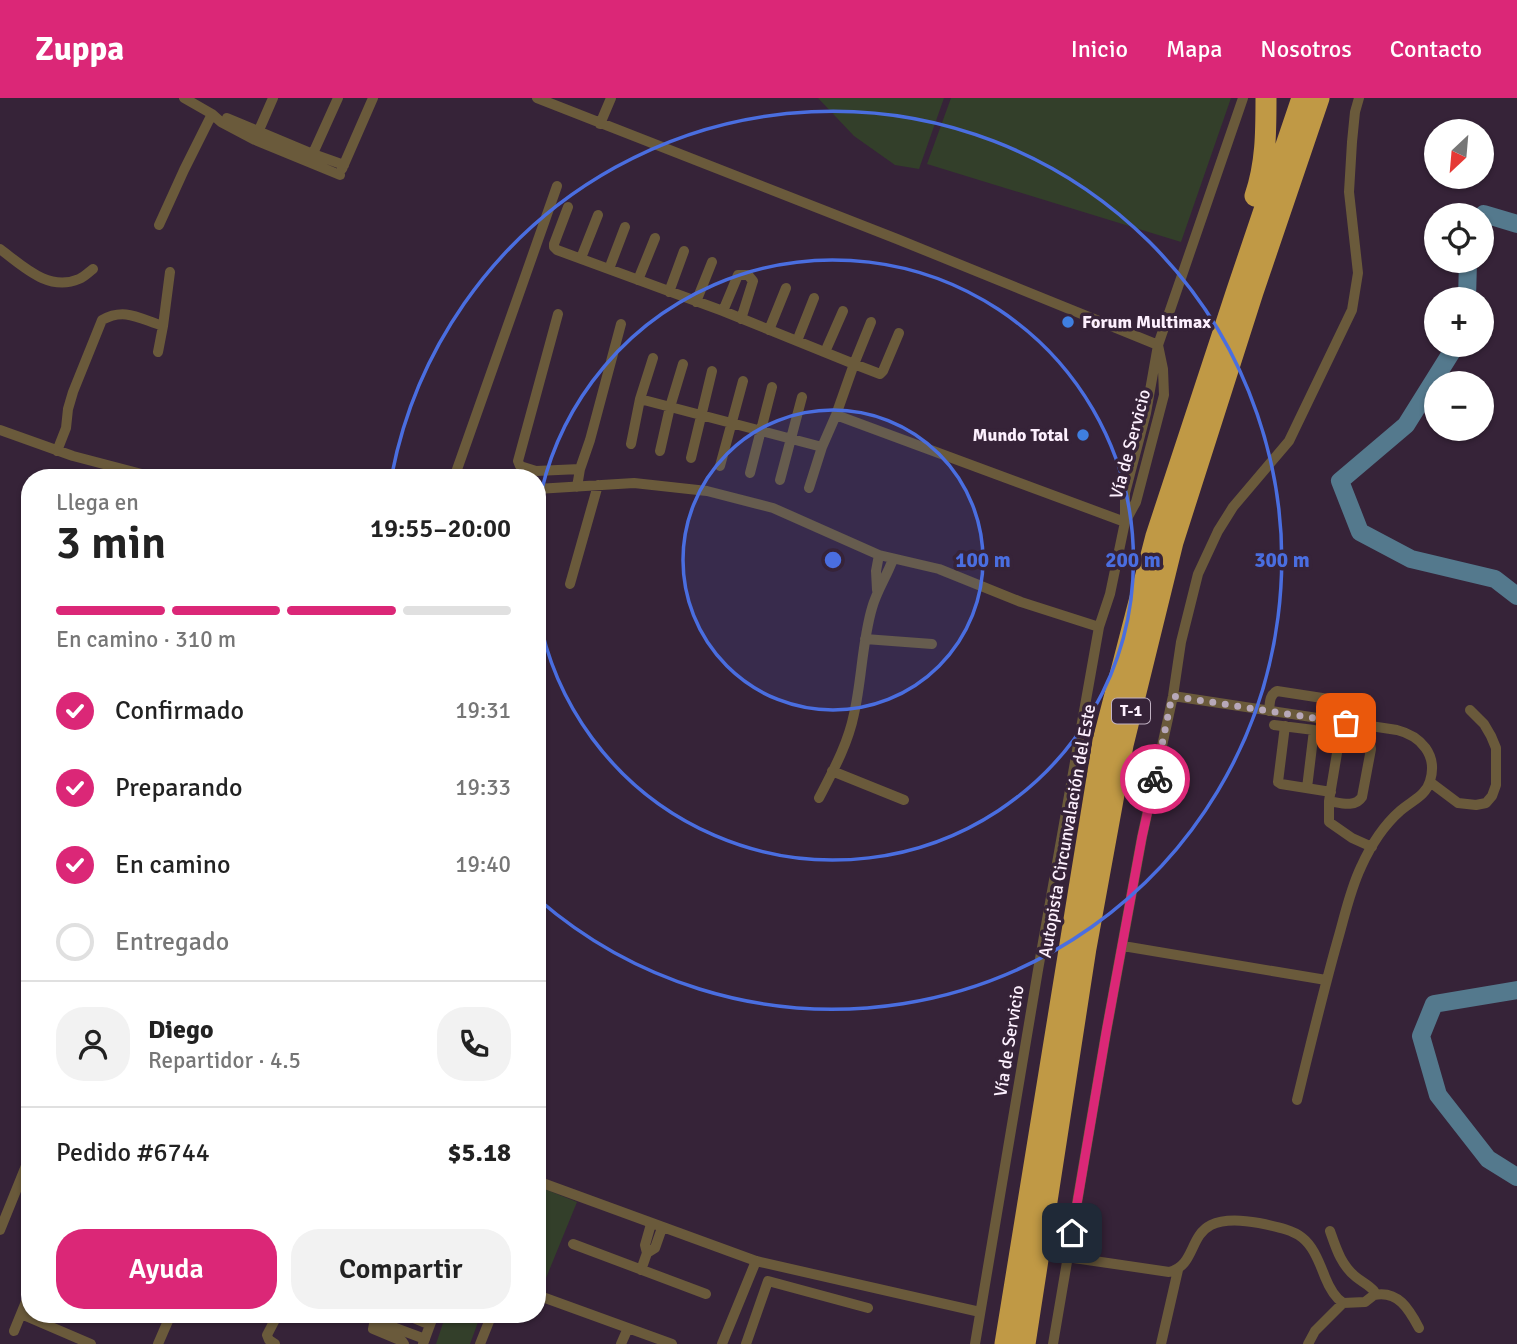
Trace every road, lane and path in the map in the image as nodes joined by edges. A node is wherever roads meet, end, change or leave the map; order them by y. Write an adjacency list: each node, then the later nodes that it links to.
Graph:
1 (273, 98): 14 (street)
2 (338, 98): 15 (street)
3 (373, 98): 15 (street)
4 (537, 98): 13 (street)
5 (611, 98): 13 (street)
6 (1243, 98): 45 (street, Vía de Servicio)
7 (1266, 98): 32 (highway)
8 (1303, 98): 32 (highway, Autopista Circunvalación del Este / T-1)
9 (1319, 98): 147 (highway, T-1)
10 (1359, 98): 90 (street)
11 (188, 99): 12 (street)
12 (212, 114): 14 (street); 19 (street)
13 (600, 124): 45 (street)
14 (257, 136): 15 (street)
15 (311, 158)
16 (556, 186): 72 (street)
17 (568, 206): 24 (street)
18 (598, 215): 24 (street)
19 (159, 225)
20 (625, 227): 27 (street)
21 (655, 238): 29 (street)
22 (0, 249): 26 (street)
23 (684, 251): 31 (street)
24 (581, 258): 27 (street)
25 (712, 262): 34 (street)
26 (93, 269)
27 (609, 269): 29 (street)
28 (170, 272): 41 (street)
29 (638, 280): 31 (street)
30 (786, 288): 42 (street)
31 (668, 292): 34 (street)
32 (1235, 296): 146 (highway, Autopista Circunvalación del Este / T-1)
33 (814, 298): 44 (street)
34 (696, 302): 35 (street)
35 (723, 311): 38 (street); 38 (street)
36 (843, 311): 47 (street)
37 (558, 314): 73 (street)
38 (741, 319): 42 (street)
39 (871, 322): 50 (street)
40 (621, 324): 74 (street)
41 (163, 326): 46 (street); 67 (street)
42 (769, 330): 44 (street)
43 (899, 333): 50 (street)
44 (797, 341): 47 (street)
45 (1158, 345): 57 (street); 61 (street, Vía de Servicio)
46 (158, 352)
47 (825, 352): 50 (street)
48 (653, 358): 55 (street)
49 (682, 364): 56 (street)
50 (854, 364): 59 (street)
51 (712, 371): 58 (street)
52 (743, 381): 60 (street)
53 (772, 387): 63 (street)
54 (802, 397): 64 (street)
55 (640, 399): 56 (street); 65 (street)
56 (670, 407): 58 (street); 68 (street)
57 (1146, 413): 61 (street); 82 (street)
58 (701, 415): 60 (street); 69 (street)
59 (836, 415): 66 (street); 82 (street)
60 (731, 422): 63 (street); 70 (street)
61 (1158, 422): 82 (street, Vía de Servicio)
62 (0, 430): 67 (street)
63 (760, 430): 64 (street); 76 (street)
64 (790, 438): 66 (street); 77 (street)
65 (631, 443)
66 (822, 447): 81 (street)
67 (57, 451): 71 (street)
68 (660, 451)
69 (691, 458)
70 (720, 466)
71 (124, 469)
72 (457, 469)
73 (528, 469)
74 (580, 469): 75 (street); 79 (street)
75 (546, 471)
76 (750, 473)
77 (780, 480)
78 (598, 485): 79 (street); 83 (street); 85 (street)
79 (578, 486): 80 (street)
80 (546, 488)
81 (809, 488)
82 (1125, 522): 87 (street, Vía de Servicio)
83 (879, 555): 84 (street); 86 (street)
84 (893, 559): 86 (street); 87 (street)
85 (570, 584)
86 (877, 590): 88 (street)
87 (1099, 627): 123 (street, Vía de Servicio)
88 (865, 639): 89 (street); 96 (street)
89 (932, 644)
90 (1172, 696): 93 (street); 103 (street)
91 (1361, 704): 93 (street)
92 (1470, 710): 97 (street)
93 (1269, 711): 97 (street)
94 (1314, 730): 95 (street); 98 (street); 98 (street)
95 (1340, 735): 99 (street); 99 (street)
96 (832, 771): 100 (street); 101 (street)
97 (1430, 782): 102 (street)
98 (1307, 788): 99 (street)
99 (1330, 797): 102 (street)
100 (819, 798)
101 (904, 800)
102 (1372, 847): 104 (street)
103 (1123, 946): 104 (street); 112 (street)
104 (1326, 980): 105 (street)
105 (1297, 1100)
106 (21, 1178): 109 (street)
107 (546, 1184): 108 (street)
108 (657, 1226): 113 (street); 115 (street)
109 (0, 1230)
110 (1330, 1231): 119 (street)
111 (573, 1244): 115 (street)
112 (1067, 1257): 116 (street); 148 (street)
113 (756, 1261): 114 (street); 143 (street)
114 (781, 1267): 117 (street); 123 (street)
115 (641, 1270): 118 (street)
116 (1178, 1270): 121 (street); 149 (street)
117 (777, 1283): 122 (street); 144 (street)
118 (706, 1294)
119 (1374, 1295): 121 (street); 133 (street)
120 (546, 1298): 132 (street)
121 (1343, 1303): 150 (street)
122 (868, 1308)
123 (980, 1312): 145 (street, Vía de Servicio)
124 (21, 1314): 134 (street)
125 (42, 1323): 136 (street)
126 (167, 1323): 137 (street)
127 (273, 1323): 138 (street)
128 (374, 1323): 139 (street)
129 (387, 1323): 135 (street)
130 (431, 1323): 135 (street)
131 (488, 1323): 140 (street)
132 (628, 1328): 141 (street); 142 (street)
133 (1419, 1328)
134 (14, 1331)
135 (424, 1341)
136 (91, 1344)
137 (158, 1344)
138 (275, 1344)
139 (404, 1344)
140 (480, 1344)
141 (621, 1344)
142 (672, 1344)
143 (722, 1344)
144 (746, 1344)
145 (975, 1344)
146 (1005, 1344)
147 (1025, 1344)
148 (1053, 1344)
149 (1161, 1344)
150 (1308, 1344)

